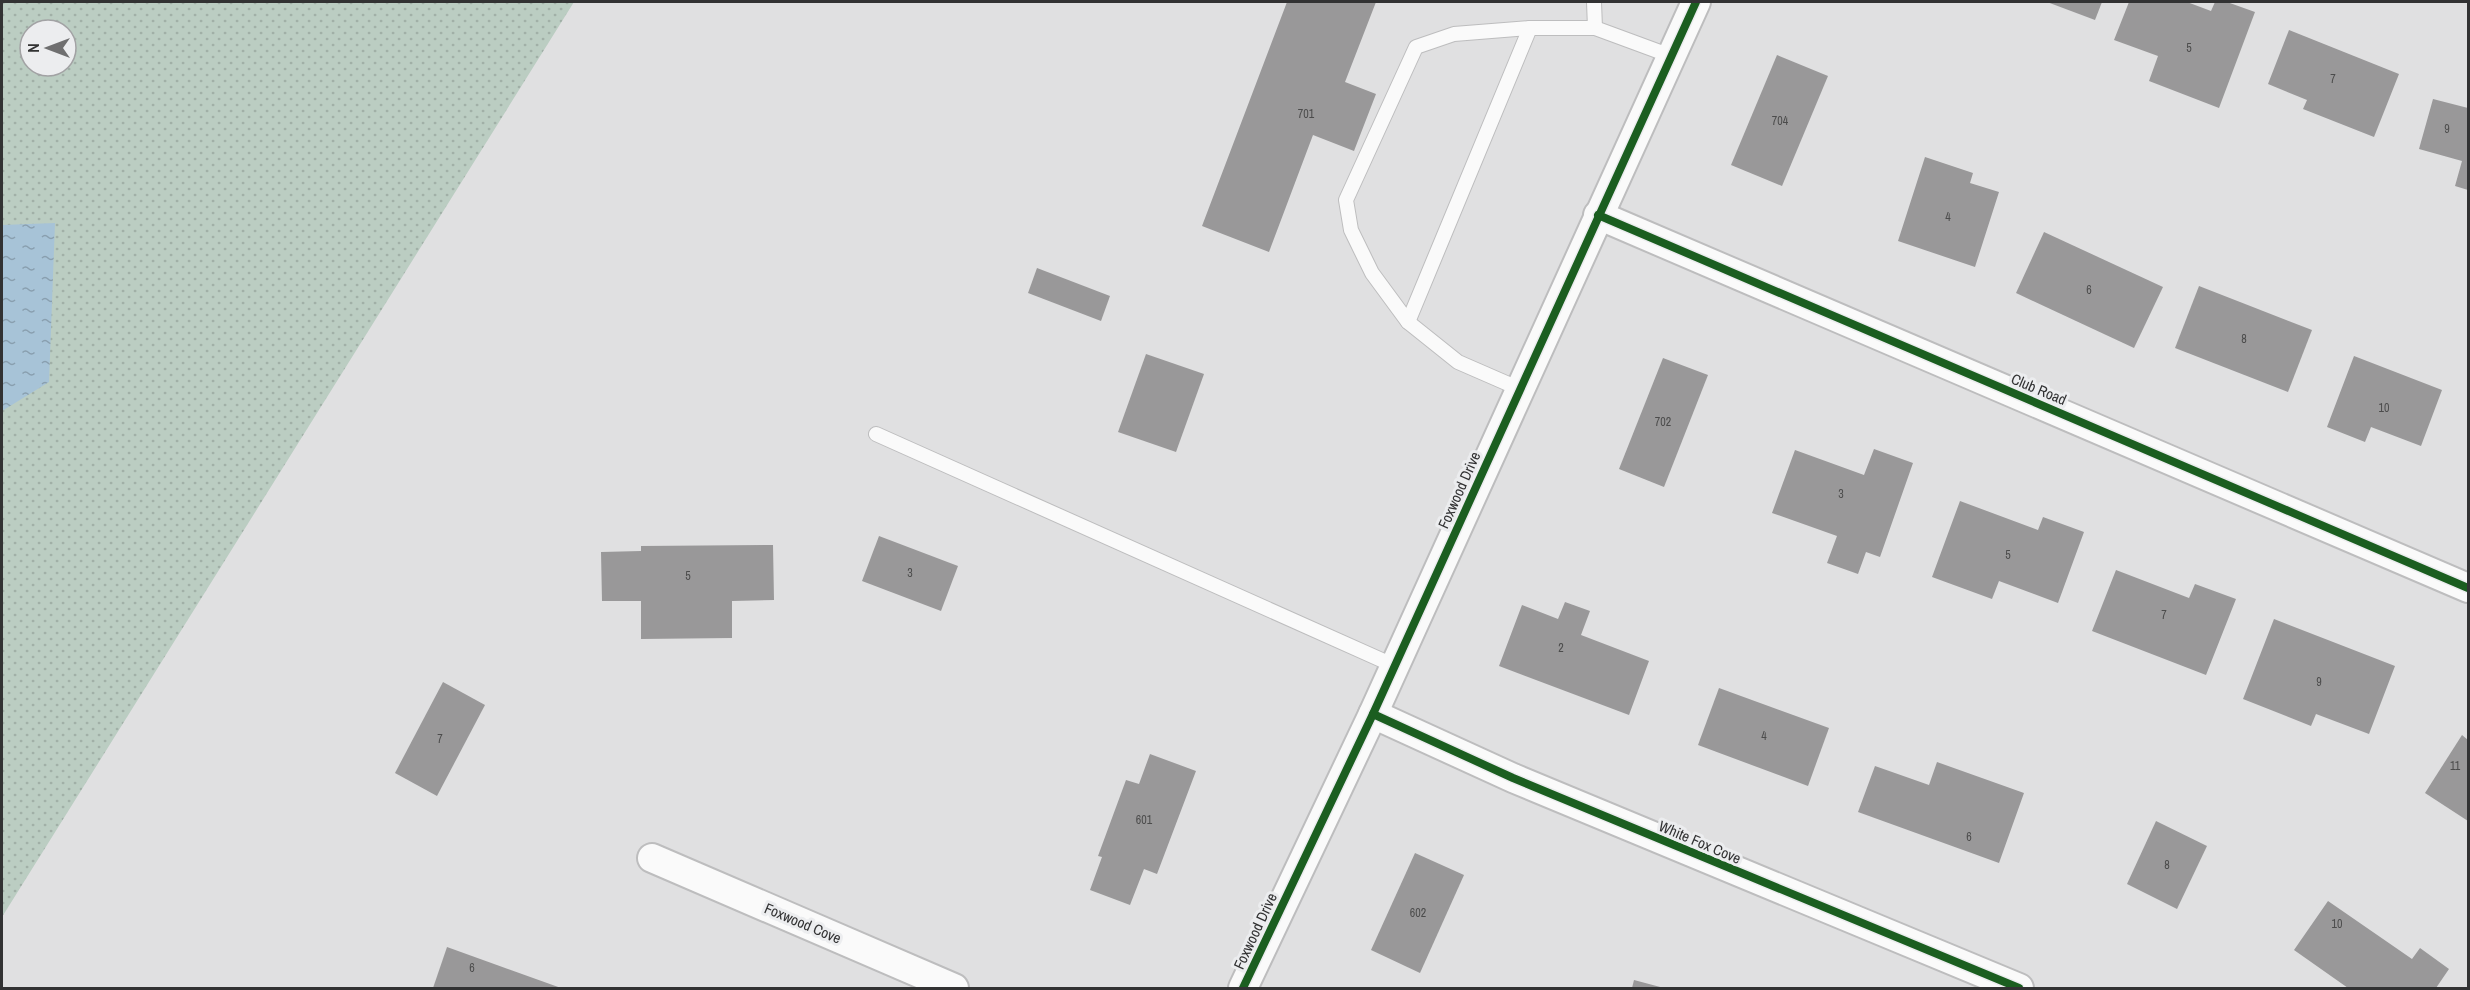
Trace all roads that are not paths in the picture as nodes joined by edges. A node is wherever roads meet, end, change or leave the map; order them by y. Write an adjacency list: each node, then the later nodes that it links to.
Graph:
1 (1594, 2): 4 (lane)
2 (1696, 2): 5 (street, Foxwood Drive)
3 (1530, 28): 4 (lane); 7 (lane); 7 (lane)
4 (1595, 28): 5 (lane)
5 (1671, 56): 6 (street, Foxwood Drive)
6 (1598, 215): 8 (street, Foxwood Drive); 10 (street, Club Road)
7 (1408, 322): 8 (lane)
8 (1520, 389): 11 (street, Foxwood Drive)
9 (876, 434): 11 (lane)
10 (2469, 588)
11 (1395, 666): 12 (street, Foxwood Drive)
12 (1373, 714): 15 (street, Foxwood Drive); 16 (street, White Fox Cove)
13 (652, 858): 14 (street, Foxwood Cove)
14 (954, 988)
15 (1243, 988)
16 (2019, 988)

